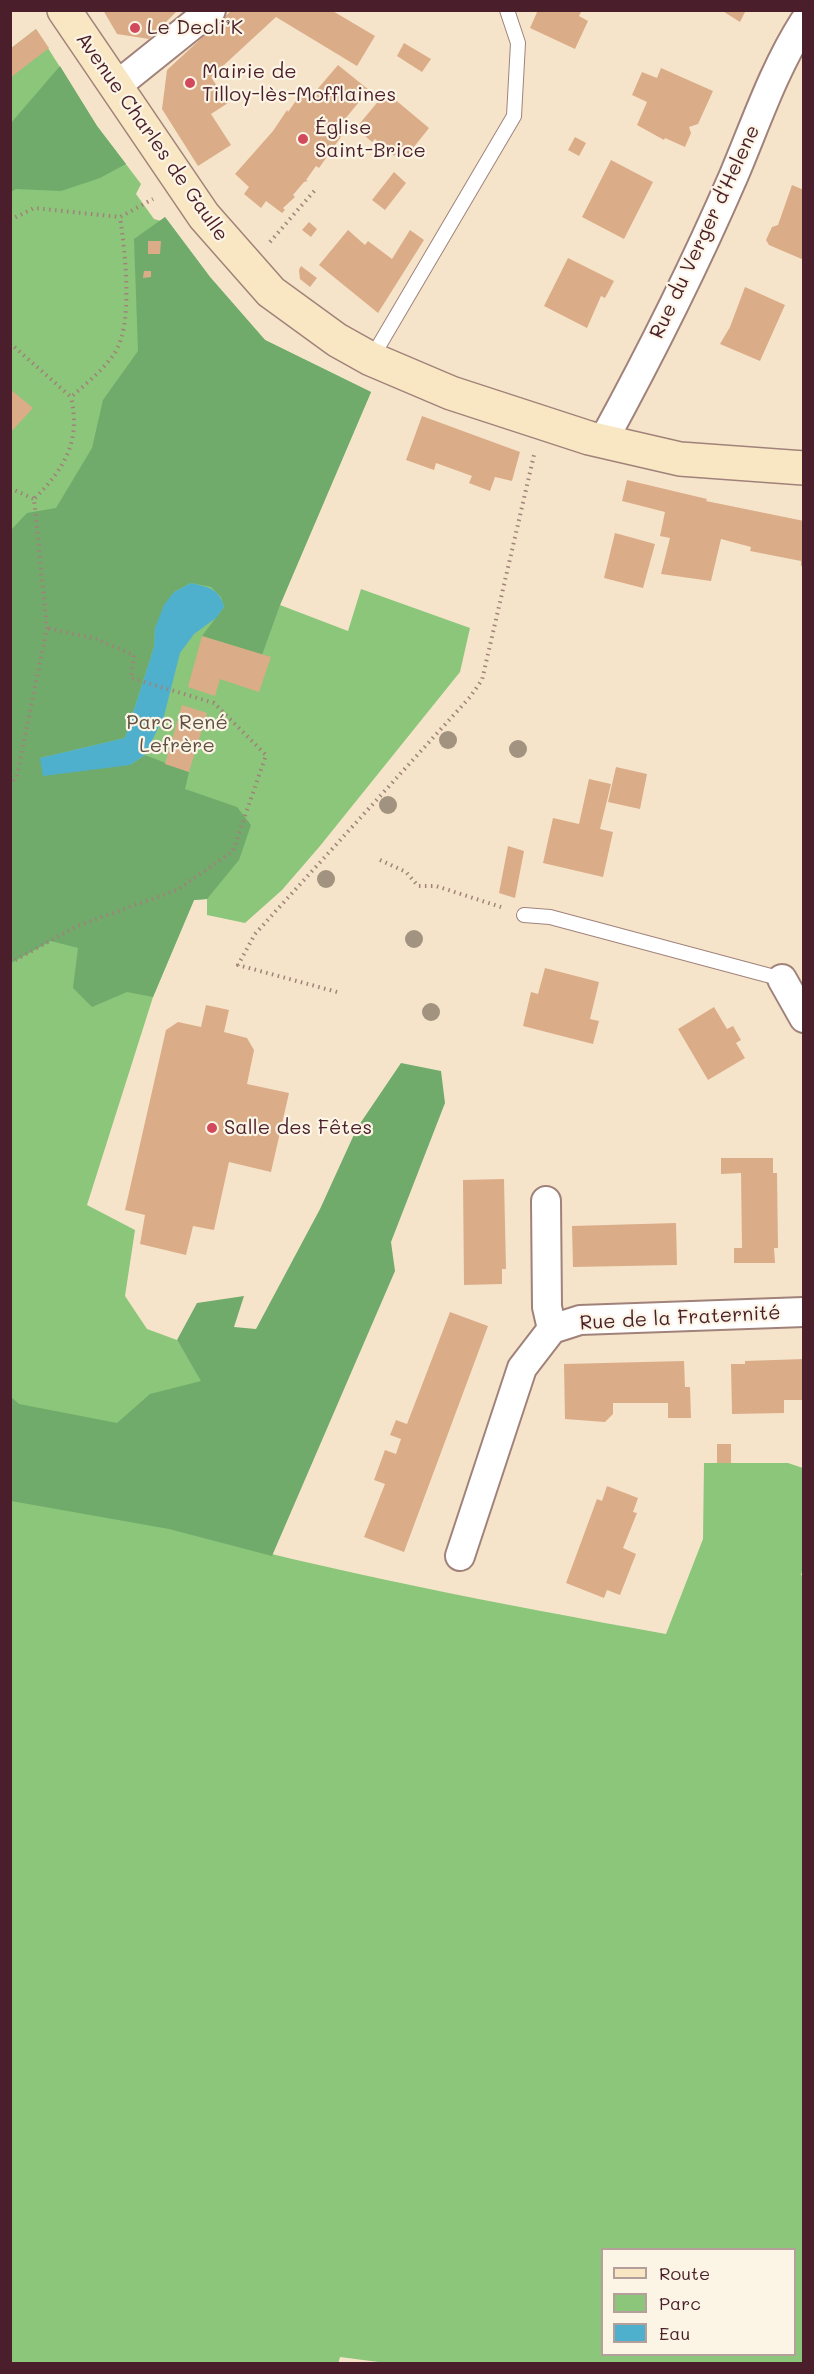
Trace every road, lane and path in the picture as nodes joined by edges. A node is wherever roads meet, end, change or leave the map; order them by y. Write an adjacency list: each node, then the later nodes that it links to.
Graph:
1 (64, 10): 5 (street, Avenue Charles de Gaulle)
2 (211, 10): 5 (street)
3 (507, 10): 10 (lane)
4 (804, 21): 13 (street, Rue du Verger d'Helene)
5 (115, 87): 8 (street, Avenue Charles de Gaulle)
6 (315, 190): 8 (path)
7 (10, 220): 11 (path)
8 (250, 267): 10 (street, Avenue Charles de Gaulle)
9 (10, 344): 11 (path)
10 (371, 359): 12 (street, Avenue Charles de Gaulle)
11 (72, 397): 16 (path)
12 (543, 422): 13 (street, Avenue Charles de Gaulle); 23 (path)
13 (603, 441): 14 (street, Avenue Charles de Gaulle)
14 (804, 468)
15 (10, 488): 16 (path)
16 (34, 499): 17 (path)
17 (46, 628): 18 (path); 21 (path)
18 (10, 786)
19 (380, 860): 20 (path)
20 (524, 915): 22 (lane)
21 (10, 963)
22 (782, 979): 24 (street)
23 (337, 992)
24 (804, 1018)
25 (546, 1202): 27 (street)
26 (804, 1312): 27 (street, Rue de la Fraternité)
27 (552, 1329): 28 (street, Rue de la Fraternité)
28 (460, 1556)

